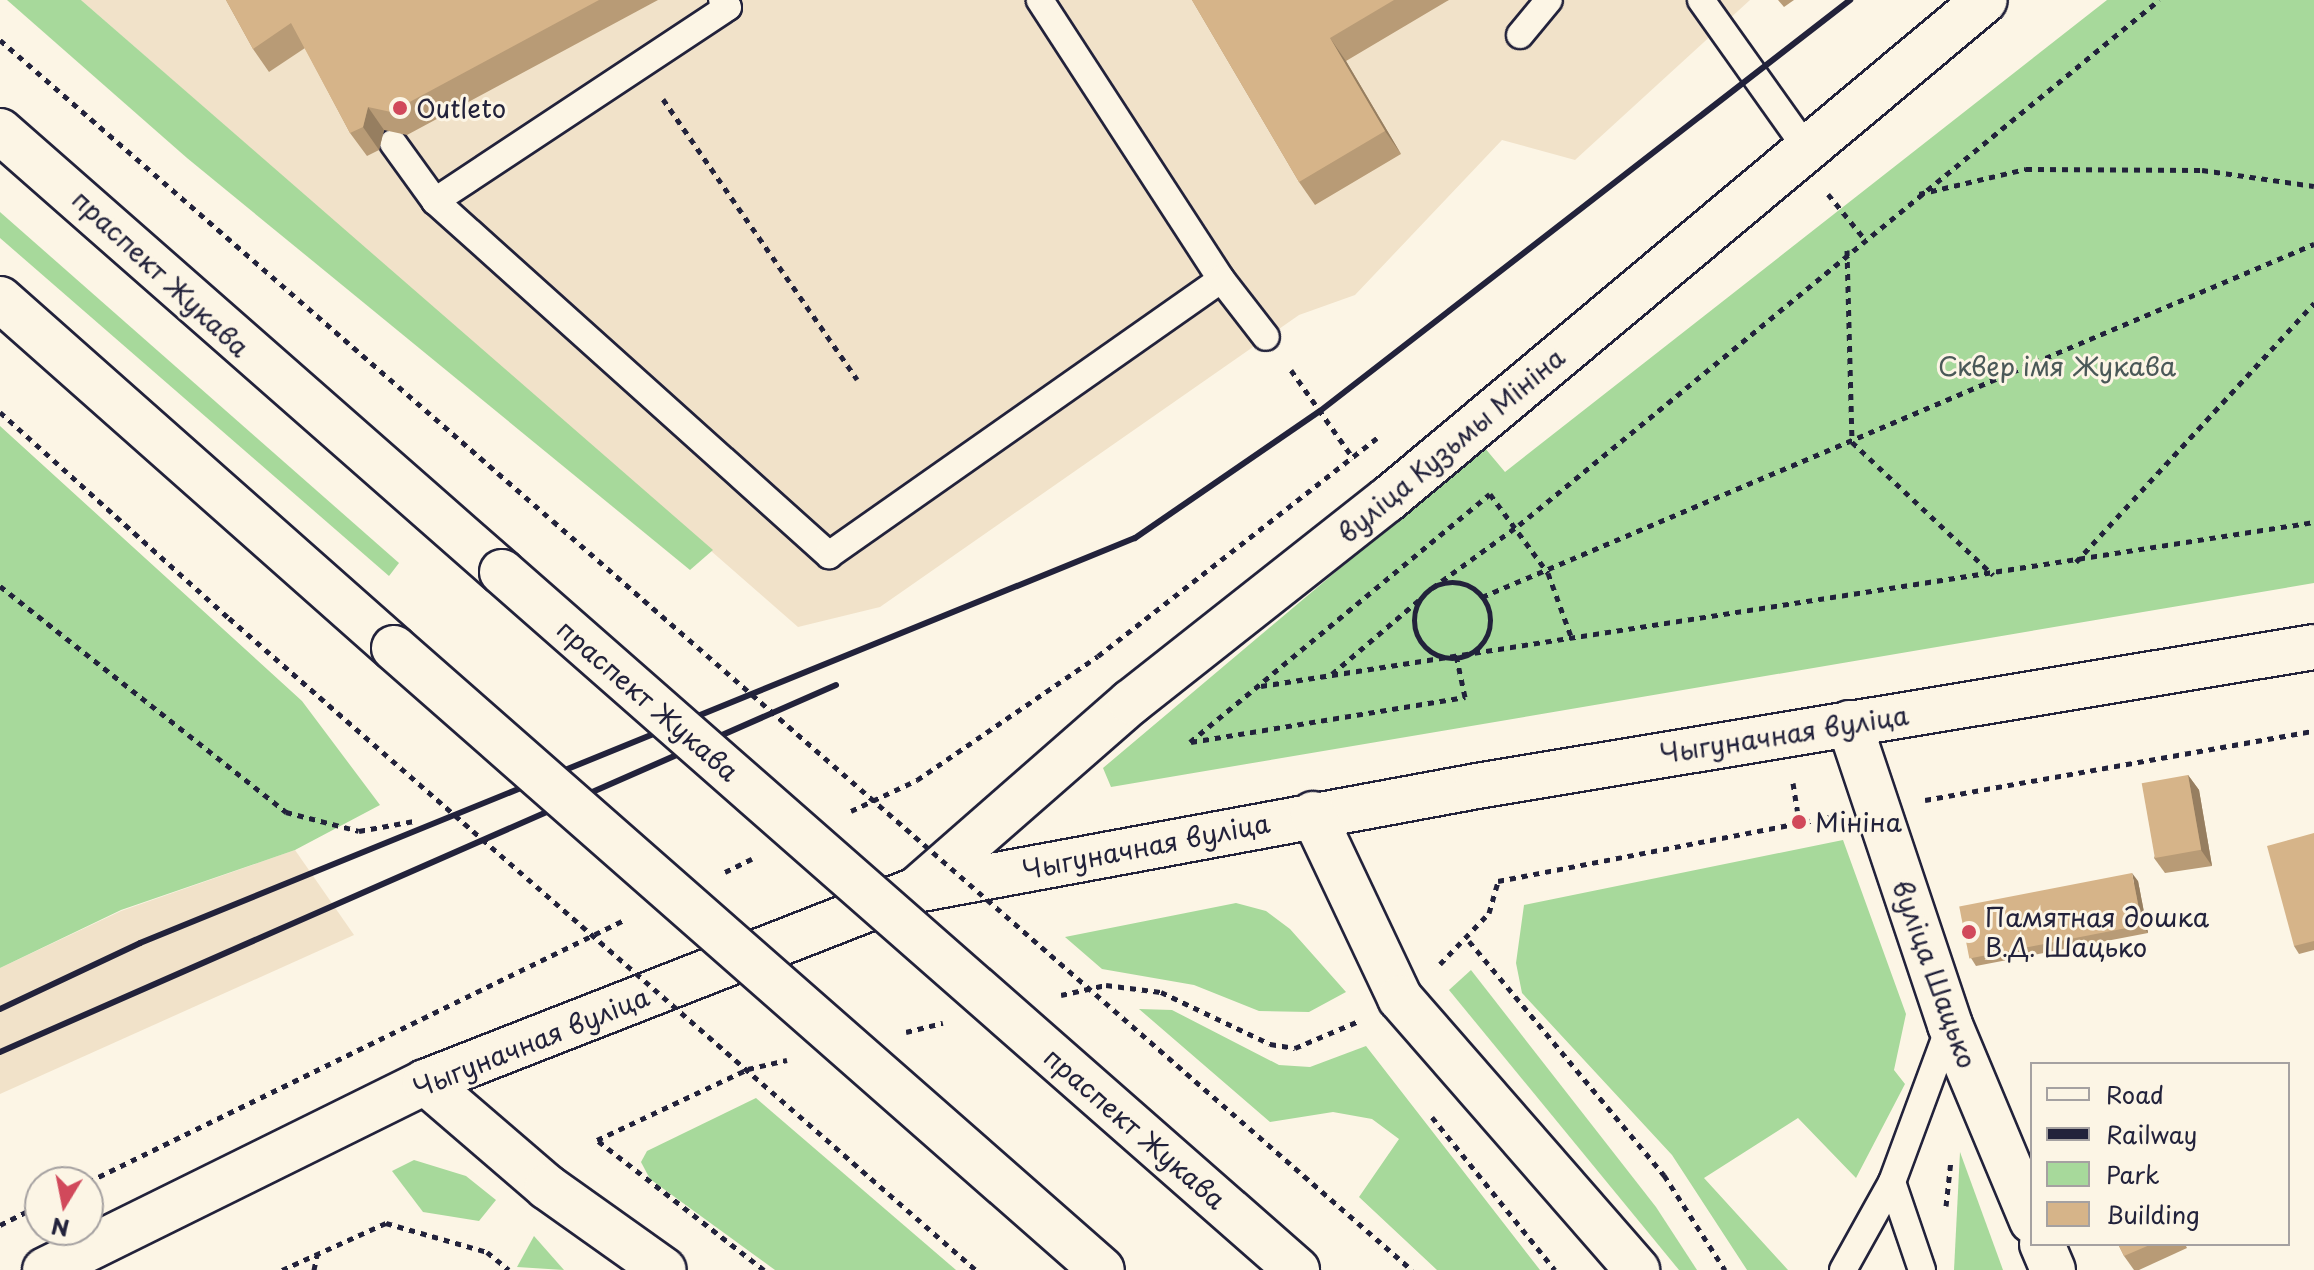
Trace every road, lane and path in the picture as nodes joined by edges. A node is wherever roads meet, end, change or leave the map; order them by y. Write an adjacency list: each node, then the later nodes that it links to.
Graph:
1 (722, 0): 9 (lane)
2 (1040, 0): 18 (lane)
3 (1549, 0): 7 (lane)
4 (1701, 0): 12 (lane)
5 (1985, 0): 12 (main road, вуліца Кузьмы Мініна)
6 (2159, 0): 14 (path)
7 (1520, 35)
8 (0, 40): 75 (path, bridge)
9 (640, 66): 15 (lane); 22 (path)
10 (0, 131): 74 (main road, праспект Жукава, bridge)
11 (393, 143): 15 (lane)
12 (1806, 148): 47 (main road, вуліца Кузьмы Мініна)
13 (2314, 186): 14 (path)
14 (1915, 195): 17 (path)
15 (435, 201): 18 (lane)
16 (2314, 244): 25 (path)
17 (1847, 249): 25 (path); 28 (path)
18 (1221, 279): 21 (lane)
19 (0, 299): 73 (main road, bridge)
20 (2314, 303): 29 (path)
21 (1266, 337): 26 (path)
22 (857, 379)
23 (0, 412): 72 (path, bridge)
24 (1389, 428): 26 (path)
25 (1852, 442): 30 (path); 31 (path)
26 (1353, 458): 38 (path)
27 (2314, 522): 29 (path)
28 (1519, 525): 30 (path); 33 (path); 42 (path)
29 (2076, 563): 31 (path)
30 (1548, 573): 35 (path); 36 (path)
31 (1994, 576): 36 (path)
32 (0, 586): 45 (path)
33 (1432, 588): 34 (path); 35 (path)
34 (1423, 597): 40 (path); 41 (path)
35 (1482, 597): 39 (path)
36 (1572, 639): 39 (path)
37 (2314, 647): 43 (main road, Чыгуначная вуліца)
38 (1098, 656)
39 (1468, 657): 40 (path)
40 (1457, 659): 41 (path); 42 (path)
41 (1330, 676): 42 (path)
42 (1261, 686)
43 (1849, 723): 44 (main road, Чыгуначная вуліца); 51 (main road, вуліца Шацько)
44 (1313, 814): 47 (main road, Чыгуначная вуліца); 77 (main road)
45 (414, 821)
46 (1498, 881): 48 (path)
47 (916, 890): 54 (main road, Чыгуначная вуліца)
48 (1469, 941): 49 (path); 78 (path)
49 (1435, 968)
50 (1359, 1020): 52 (path)
51 (1950, 1025): 59 (lane); 62 (main road, вуліца Шацько)
52 (1368, 1033)
53 (300, 1078): 58 (path)
54 (425, 1082): 66 (main road, Чыгуначная вуліца); 70 (main road)
55 (1423, 1105): 76 (path)
56 (597, 1140): 71 (path)
57 (1952, 1150): 61 (path)
58 (104, 1174)
59 (1892, 1182): 79 (lane); 80 (lane)
60 (24, 1213): 63 (path)
61 (1945, 1214)
62 (2030, 1216)
63 (0, 1225)
64 (2043, 1246): 81 (main road)
65 (318, 1254): 67 (path); 68 (path); 69 (path)
66 (45, 1270)
67 (282, 1270)
68 (314, 1270)
69 (509, 1270)
70 (664, 1270)
71 (764, 1270)
72 (976, 1270)
73 (1102, 1270)
74 (1297, 1270)
75 (1412, 1270)
76 (1555, 1270)
77 (1637, 1270)
78 (1725, 1270)
79 (1843, 1270)
80 (1922, 1270)
81 (2053, 1270)

